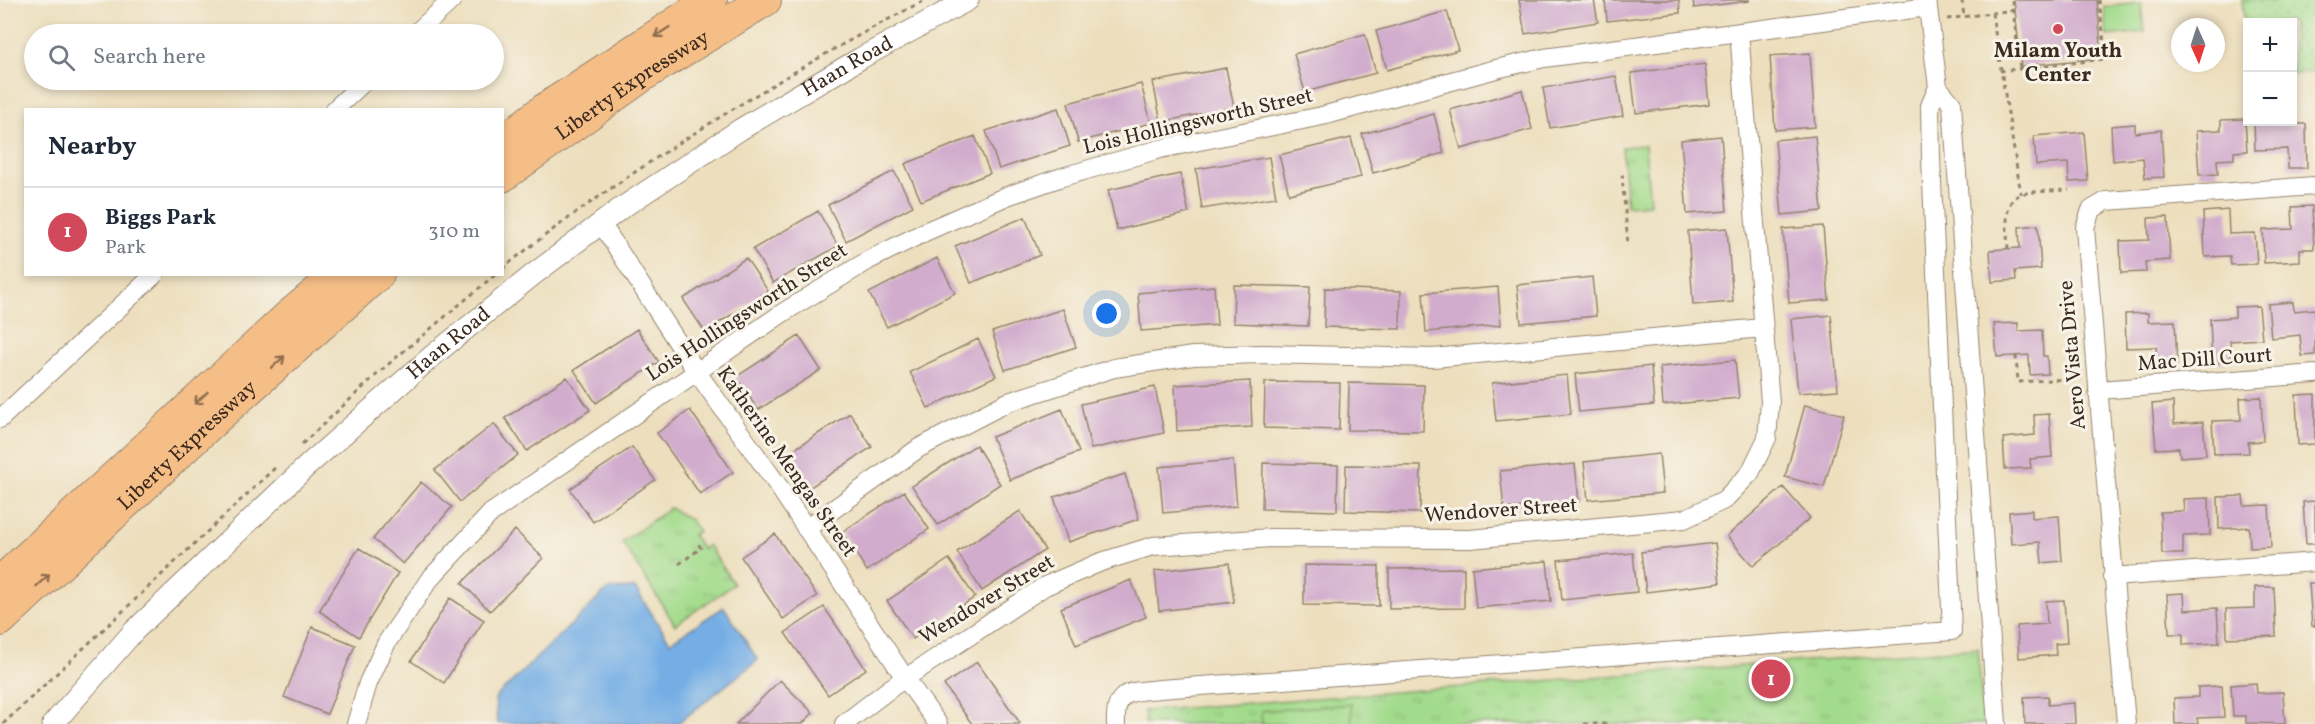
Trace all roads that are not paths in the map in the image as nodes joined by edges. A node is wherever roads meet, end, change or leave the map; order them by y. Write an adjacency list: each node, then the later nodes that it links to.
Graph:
1 (452, 0): 6 (street)
2 (711, 0): 11 (highway, Liberty Expressway, one-way to 11)
3 (765, 0): 12 (highway, Liberty Expressway)
4 (968, 0): 14 (street, Haan Road)
5 (1929, 9): 7 (street, Lois Hollingsworth Street); 8 (street)
6 (426, 24)
7 (1738, 32): 18 (street, Wendover Street); 19 (street, Lois Hollingsworth Street)
8 (1938, 87): 33 (street); 34 (street)
9 (355, 90): 10 (street)
10 (335, 108)
11 (504, 140)
12 (504, 175)
13 (2315, 186): 21 (street, Aero Vista Drive)
14 (601, 223): 19 (street, Katherine Mengas Street); 29 (street, Haan Road)
15 (153, 276): 22 (street)
16 (337, 276): 26 (highway, Liberty Expressway, one-way to 26)
17 (376, 276): 27 (highway, Liberty Expressway, one-way to 17)
18 (1763, 328): 23 (street); 28 (street, Wendover Street)
19 (696, 371): 23 (street, Katherine Mengas Street); 30 (street, Lois Hollingsworth Street)
20 (2315, 374): 21 (street, Mac Dill Court)
21 (2098, 390): 25 (street, Aero Vista Drive)
22 (0, 419)
23 (806, 529): 28 (street, Katherine Mengas Street)
24 (2315, 562): 25 (street)
25 (2112, 577): 35 (street, Aero Vista Drive)
26 (0, 583)
27 (0, 620)
28 (905, 678): 31 (street, Wendover Street); 32 (street, Katherine Mengas Street)
29 (53, 724)
30 (356, 724)
31 (844, 724)
32 (938, 724)
33 (1116, 724)
34 (1997, 724)
35 (2126, 724)

